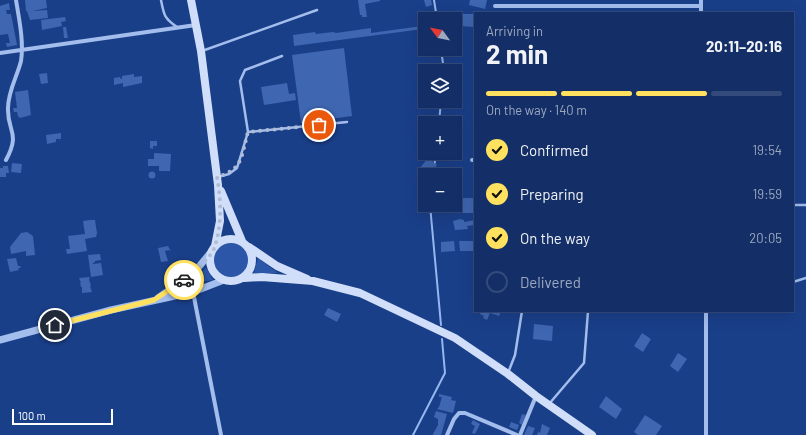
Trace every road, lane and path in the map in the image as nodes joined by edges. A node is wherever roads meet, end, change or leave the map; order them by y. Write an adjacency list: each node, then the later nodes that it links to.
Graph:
1 (16, 0): 11 (street)
2 (161, 0): 10 (lane)
3 (191, 0): 9 (main road)
4 (701, 0): 6 (street)
5 (495, 6): 6 (street)
6 (701, 6): 8 (street)
7 (317, 10): 12 (lane)
8 (701, 12)
9 (196, 24): 10 (street); 12 (main road)
10 (177, 27): 11 (street)
11 (22, 50): 13 (street); 17 (street)
12 (200, 51): 18 (main road)
13 (0, 53)
14 (282, 56): 16 (lane)
15 (347, 122): 16 (lane)
16 (248, 132): 18 (lane)
17 (6, 160)
18 (218, 181): 21 (main road); 22 (main road)
19 (794, 205): 20 (lane)
20 (806, 205)
21 (245, 243): 22 (main road); 23 (main road); 27 (main road)
22 (213, 249): 25 (street); 26 (main road)
23 (244, 278): 26 (main road); 27 (main road)
24 (806, 278): 28 (lane)
25 (185, 280): 29 (street); 30 (street)
26 (224, 280): 29 (street)
27 (313, 282): 35 (main road)
28 (794, 282)
29 (193, 292): 30 (street); 38 (street)
30 (154, 300): 34 (street)
31 (522, 312): 35 (lane)
32 (588, 312): 37 (lane)
33 (706, 312): 42 (street)
34 (0, 340)
35 (508, 374): 36 (main road)
36 (536, 396): 37 (main road); 40 (street)
37 (549, 405): 41 (main road)
38 (221, 435)
39 (447, 435): 40 (street)
40 (519, 435)
41 (592, 435)
42 (706, 435)

